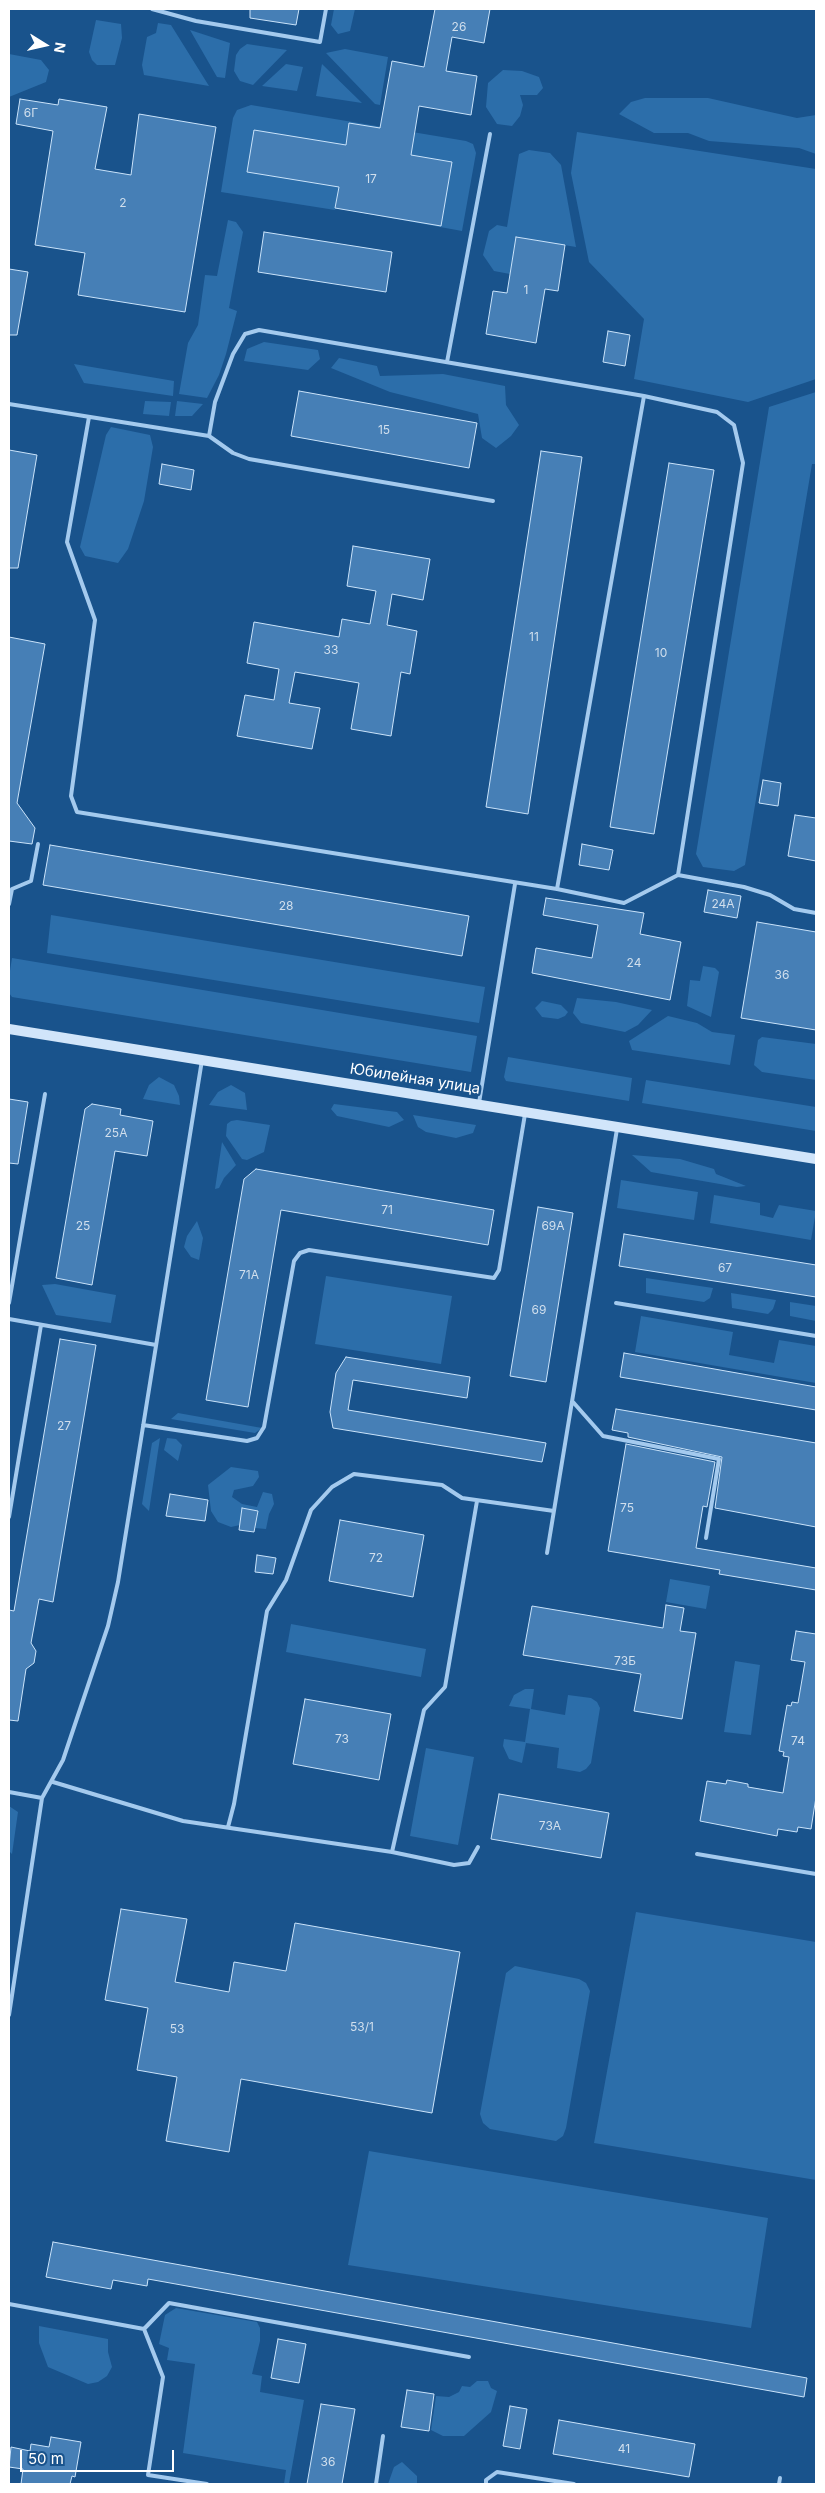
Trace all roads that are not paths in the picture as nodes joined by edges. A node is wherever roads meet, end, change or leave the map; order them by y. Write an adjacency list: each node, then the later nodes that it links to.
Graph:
1 (152, 9): 2 (lane)
2 (326, 9)
3 (490, 134): 4 (lane)
4 (447, 362): 5 (lane); 8 (lane)
5 (644, 396): 11 (lane); 13 (lane)
6 (9, 404): 7 (lane)
7 (89, 417): 8 (lane); 12 (lane)
8 (209, 436): 9 (lane)
9 (493, 501)
10 (38, 844): 14 (lane)
11 (678, 875): 13 (lane); 15 (lane)
12 (515, 884): 13 (lane); 19 (lane)
13 (557, 889)
14 (9, 904)
15 (816, 913)
16 (9, 1029): 17 (main road, Юбилейная улица)
17 (202, 1060): 19 (main road, Юбилейная улица); 28 (lane)
18 (45, 1094): 23 (lane)
19 (478, 1104): 20 (main road, Юбилейная улица)
20 (525, 1112): 21 (main road, Юбилейная улица); 30 (lane)
21 (618, 1127): 22 (main road, Юбилейная улица); 29 (lane)
22 (816, 1159)
23 (9, 1303)
24 (616, 1303): 27 (lane)
25 (9, 1319): 26 (lane)
26 (41, 1324): 28 (lane); 33 (lane)
27 (816, 1336)
28 (156, 1345): 30 (lane)
29 (573, 1402): 32 (lane); 34 (lane)
30 (143, 1425): 36 (lane)
31 (477, 1501): 32 (lane); 39 (lane); 41 (lane)
32 (554, 1511): 35 (lane)
33 (9, 1517)
34 (706, 1538)
35 (547, 1553)
36 (53, 1782): 38 (lane); 39 (lane)
37 (9, 1792): 38 (lane)
38 (42, 1798): 44 (lane)
39 (228, 1827): 41 (lane)
40 (478, 1847): 41 (lane)
41 (392, 1852)
42 (697, 1854): 43 (lane)
43 (816, 1874)
44 (9, 2015)
45 (9, 2304): 46 (lane)
46 (144, 2329): 47 (lane); 50 (lane)
47 (468, 2357)
48 (383, 2436): 51 (lane)
49 (780, 2478): 54 (lane)
50 (207, 2484)
51 (376, 2484)
52 (486, 2484): 53 (lane)
53 (574, 2484)
54 (779, 2484)

